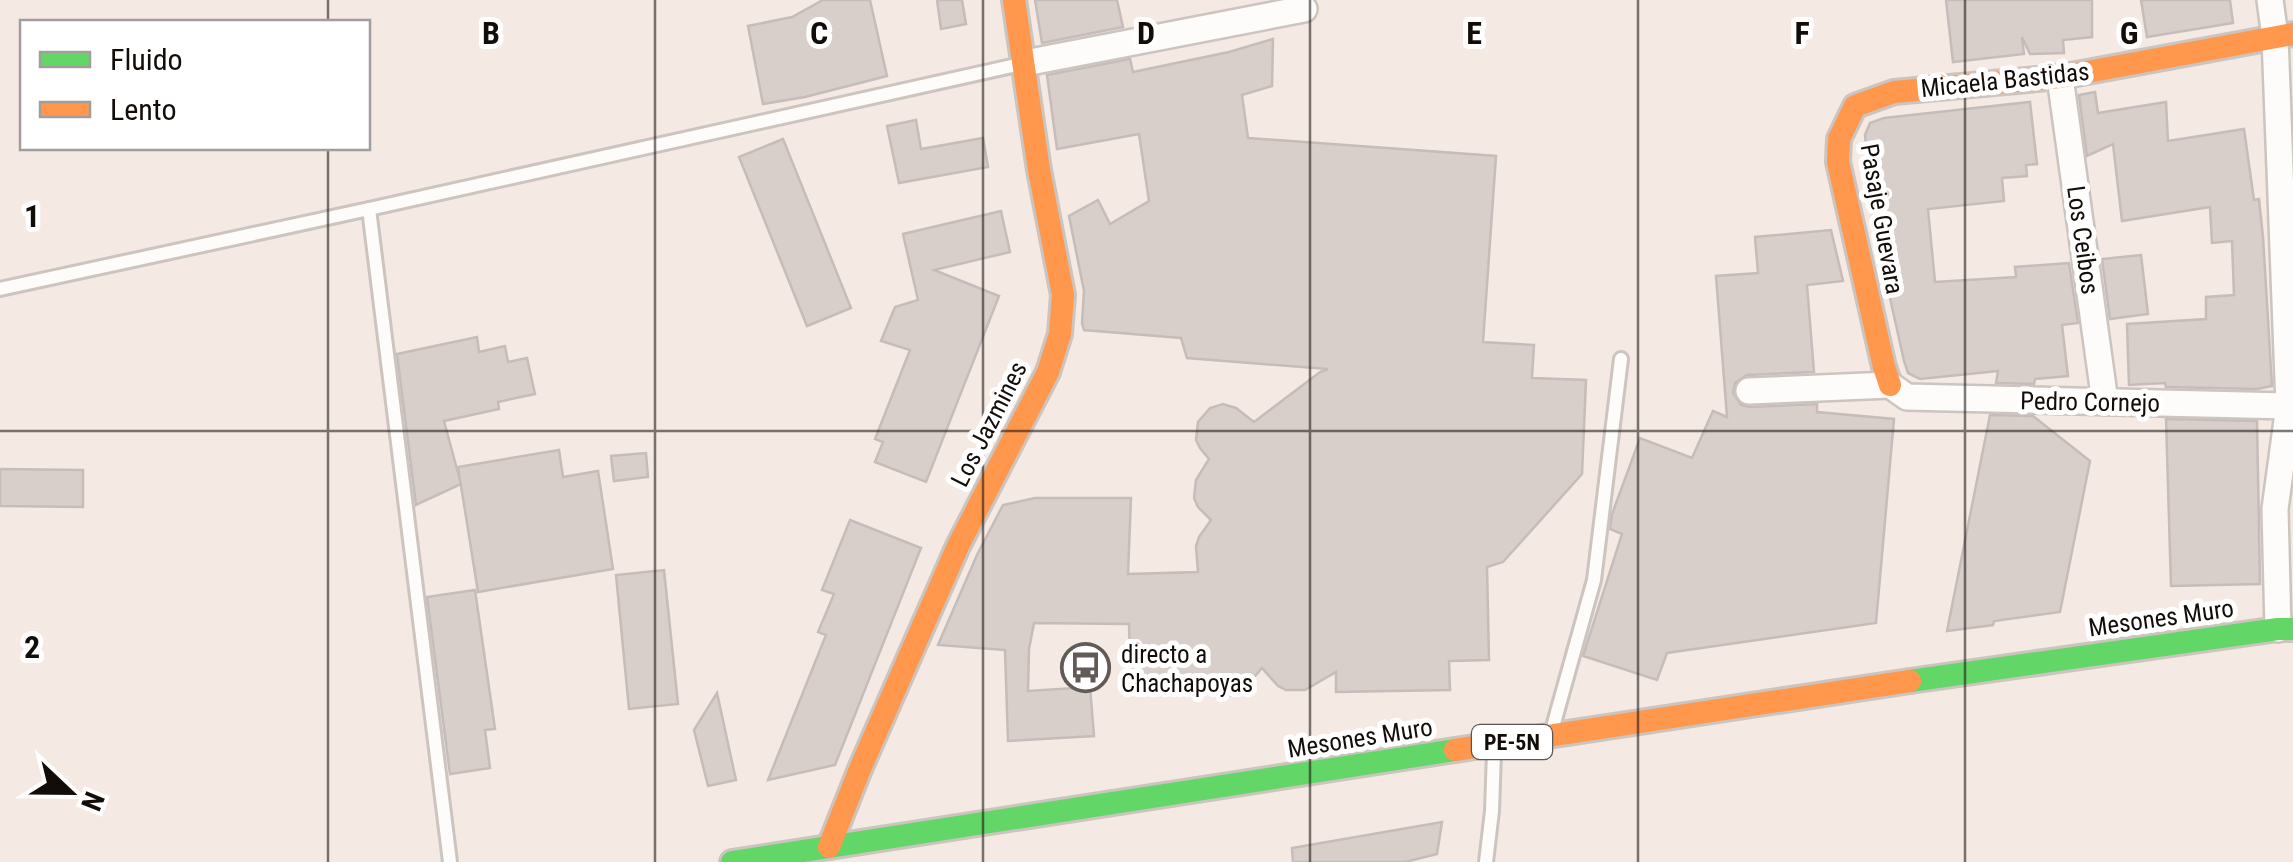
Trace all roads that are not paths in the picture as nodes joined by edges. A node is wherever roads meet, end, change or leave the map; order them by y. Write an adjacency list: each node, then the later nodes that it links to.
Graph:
1 (1014, 0): 5 (main road, Los Jazmines)
2 (2270, 0): 4 (street)
3 (1304, 8): 5 (street)
4 (2284, 35): 6 (main road, Micaela Bastidas); 14 (street)
5 (1024, 63): 8 (lane); 18 (main road, Los Jazmines)
6 (2060, 77): 7 (main road, Micaela Bastidas); 13 (street, Los Ceibos)
7 (1894, 92): 11 (main road, Pasaje Guevara)
8 (369, 208): 9 (lane); 19 (lane)
9 (0, 289)
10 (1621, 359): 16 (lane)
11 (1890, 385): 12 (street, Pedro Cornejo); 13 (street, Pedro Cornejo)
12 (1749, 391)
13 (2105, 402): 14 (street, Pedro Cornejo)
14 (2291, 406): 15 (street)
15 (2286, 629): 16 (main road, Mesones Muro / PE-5N)
16 (1551, 736): 17 (main road, Mesones Muro / PE-5N)
17 (1495, 744): 18 (main road, Mesones Muro / PE-5N); 21 (lane)
18 (829, 847): 20 (main road, Mesones Muro / PE-5N)
19 (450, 862)
20 (732, 862)
21 (1486, 862)

